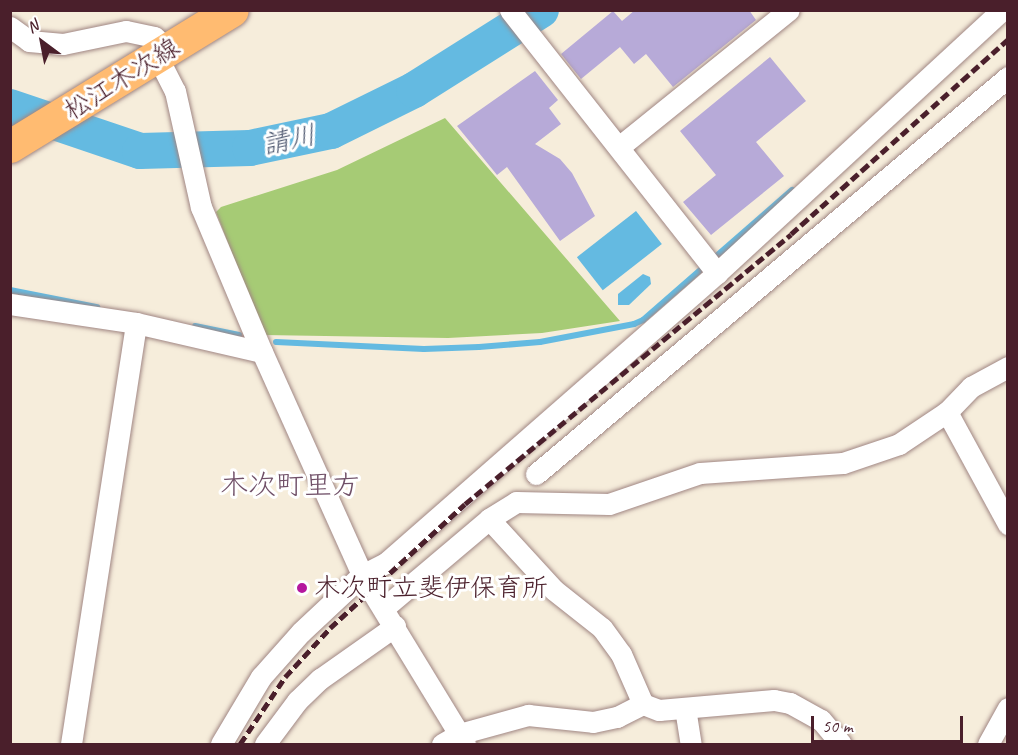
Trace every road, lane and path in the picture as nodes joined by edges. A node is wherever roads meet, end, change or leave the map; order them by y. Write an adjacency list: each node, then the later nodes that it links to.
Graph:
1 (232, 10): 6 (main road, 松江木次線)
2 (510, 10): 9 (street)
3 (789, 10): 9 (street)
4 (1002, 10): 10 (street)
5 (10, 27): 6 (street)
6 (163, 53): 8 (main road, 松江木次線); 13 (street)
7 (1008, 77): 16 (street)
8 (10, 146)
9 (619, 147): 10 (street)
10 (711, 265): 19 (street)
11 (10, 304): 12 (street)
12 (135, 323): 13 (street); 26 (street)
13 (262, 352): 19 (street)
14 (1008, 367): 15 (street)
15 (947, 412): 17 (street); 18 (street)
16 (536, 474)
17 (489, 519): 20 (street); 22 (street)
18 (1008, 524)
19 (362, 575): 20 (street); 27 (street)
20 (385, 607): 21 (street)
21 (395, 626): 25 (street); 28 (street)
22 (644, 704): 23 (street); 25 (street)
23 (685, 708): 29 (street); 30 (street)
24 (1008, 708): 31 (street)
25 (455, 741)
26 (71, 744)
27 (221, 744)
28 (265, 744)
29 (691, 744)
30 (841, 744)
31 (988, 744)

